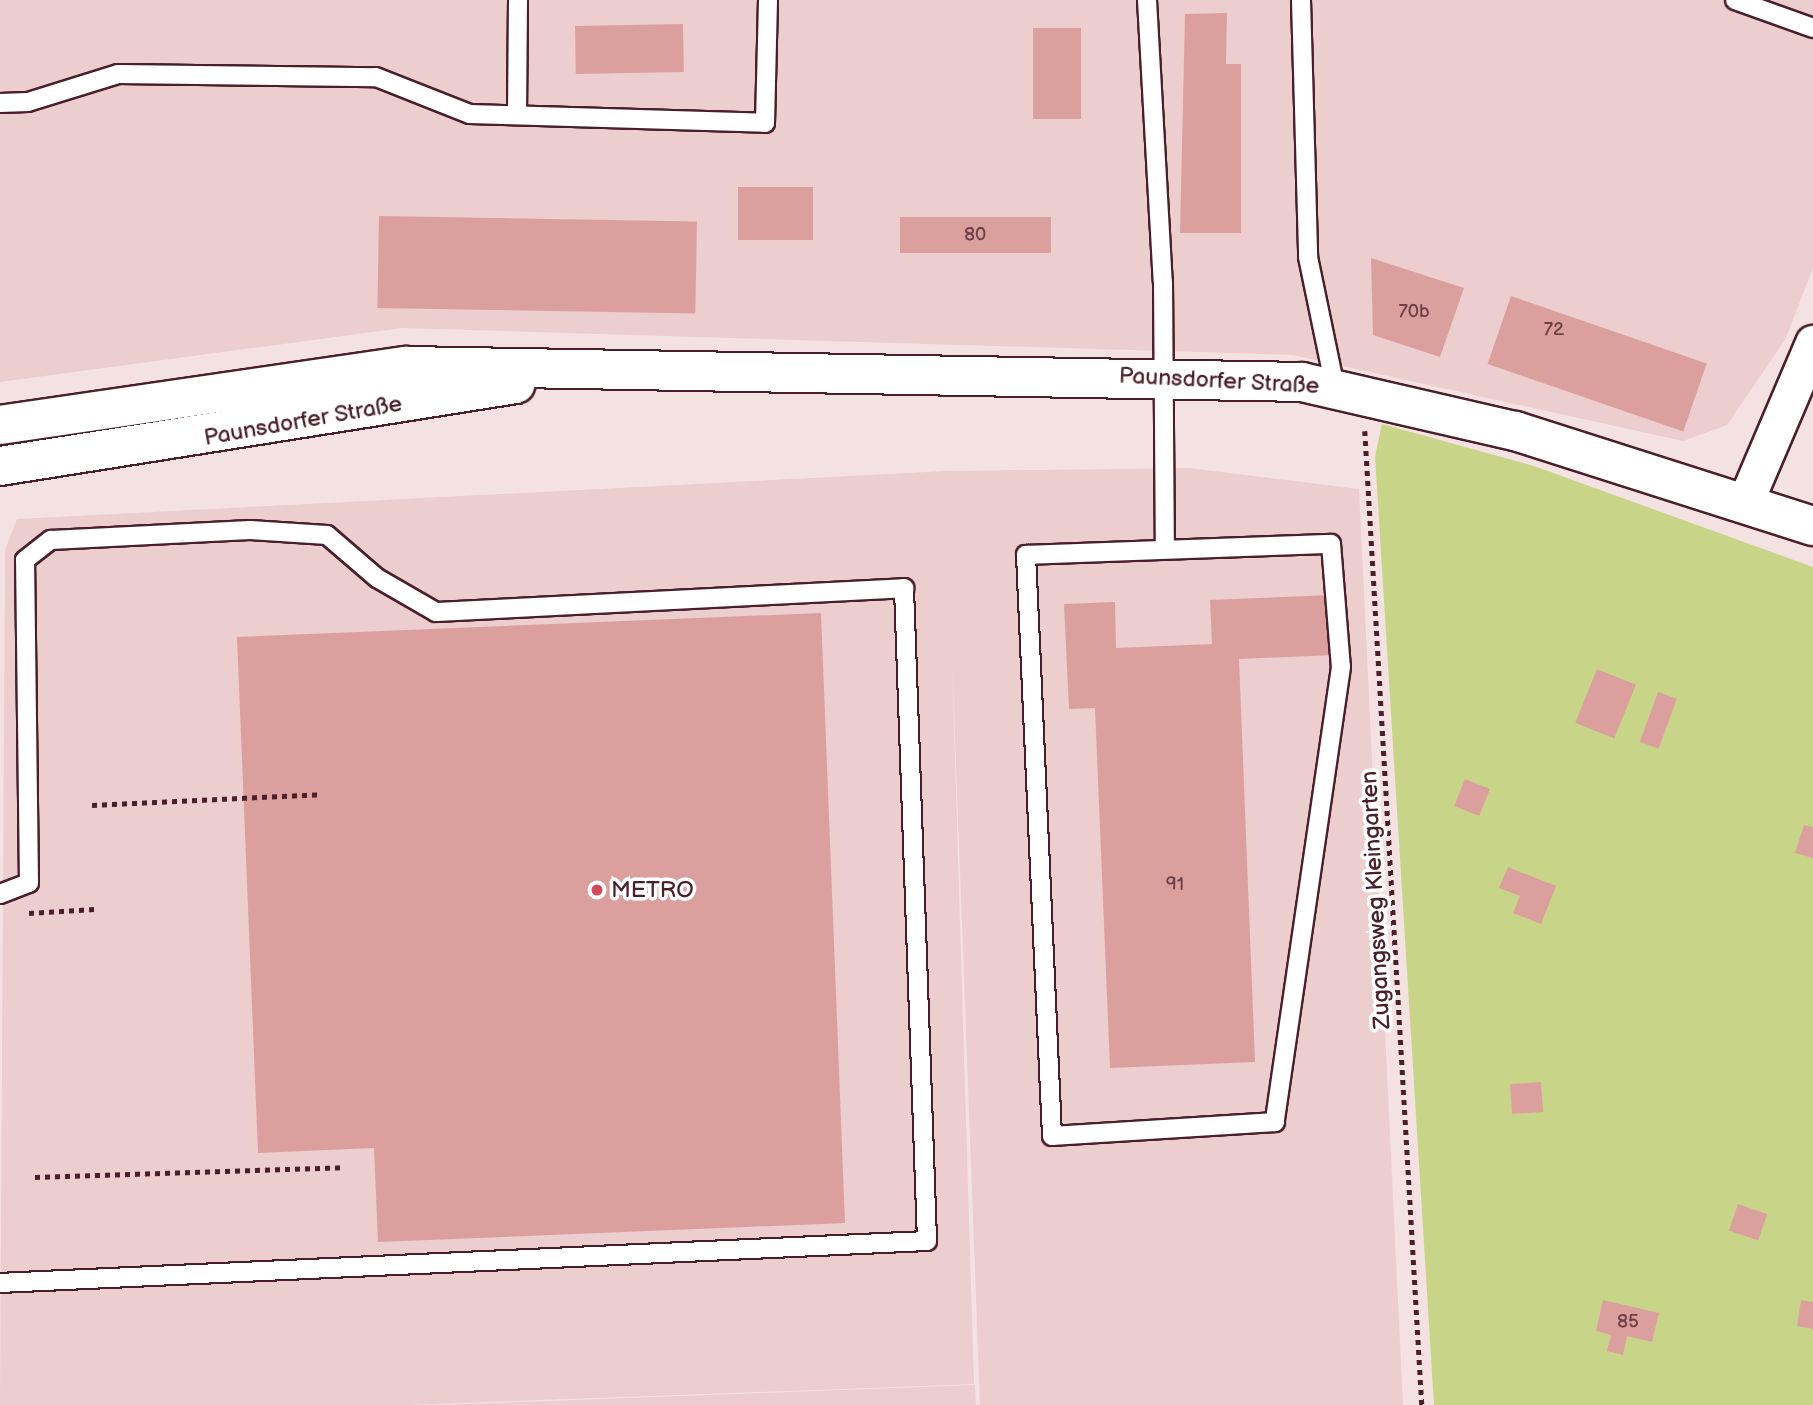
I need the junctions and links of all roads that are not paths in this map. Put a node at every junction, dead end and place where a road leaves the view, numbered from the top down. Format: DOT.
graph roads {
  1 [pos="518,0"];
  2 [pos="768,0"];
  3 [pos="1147,0"];
  4 [pos="1301,0"];
  5 [pos="1735,0"];
  6 [pos="1813,28"];
  7 [pos="0,103"];
  8 [pos="517,115"];
  9 [pos="1810,359"];
  10 [pos="604,368"];
  11 [pos="1163,377"];
  12 [pos="1349,390"];
  13 [pos="0,425"];
  14 [pos="0,466"];
  15 [pos="1746,500"];
  16 [pos="1813,526"];
  17 [pos="1164,549"];
  18 [pos="0,894"];
  19 [pos="0,1283"];
  1 -- 8 [label="lane"];
  2 -- 8 [label="lane"];
  3 -- 11 [label="lane"];
  4 -- 12 [label="lane"];
  5 -- 6 [label="lane"];
  7 -- 8 [label="lane"];
  9 -- 15 [label="street"];
  10 -- 11 [label="main road, Paunsdorfer Straße"];
  10 -- 13 [label="main road, Paunsdorfer Straße"];
  10 -- 14 [label="main road, Paunsdorfer Straße"];
  11 -- 12 [label="main road, Paunsdorfer Straße"];
  11 -- 17 [label="lane"];
  12 -- 15 [label="main road, Paunsdorfer Straße"];
  15 -- 16 [label="main road, Paunsdorfer Straße"];
  17 -- 17 [label="lane"];
  18 -- 19 [label="lane"];
}
